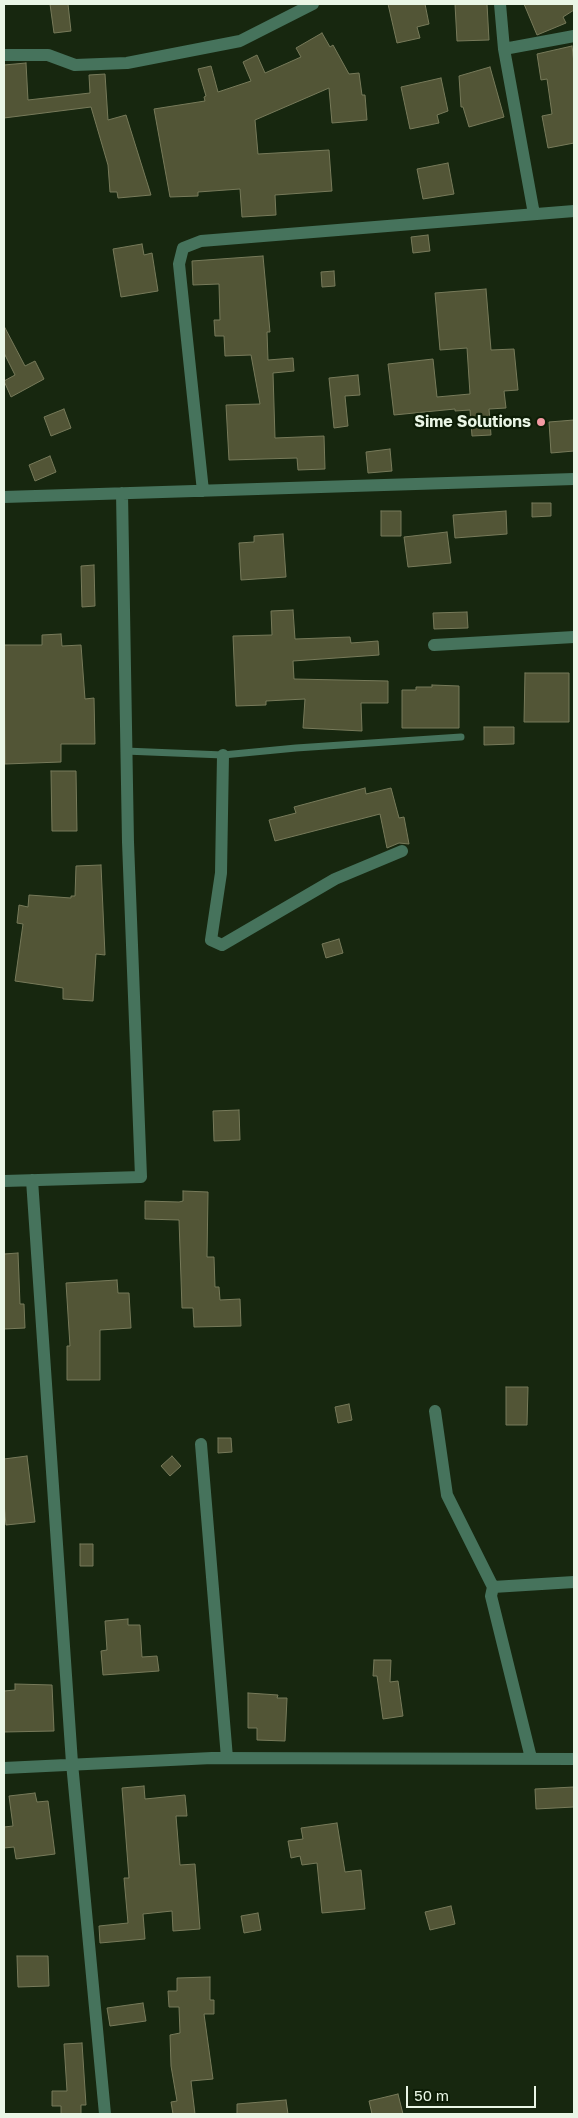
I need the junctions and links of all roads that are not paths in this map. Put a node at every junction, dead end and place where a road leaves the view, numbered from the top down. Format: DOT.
graph roads {
  1 [pos="313,4"];
  2 [pos="500,4"];
  3 [pos="574,36"];
  4 [pos="504,49"];
  5 [pos="4,55"];
  6 [pos="574,210"];
  7 [pos="534,214"];
  8 [pos="574,479"];
  9 [pos="203,491"];
  10 [pos="122,494"];
  11 [pos="4,498"];
  12 [pos="574,637"];
  13 [pos="434,645"];
  14 [pos="461,737"];
  15 [pos="125,751"];
  16 [pos="223,755"];
  17 [pos="402,851"];
  18 [pos="4,1180"];
  19 [pos="32,1180"];
  20 [pos="435,1411"];
  21 [pos="201,1444"];
  22 [pos="574,1582"];
  23 [pos="493,1587"];
  24 [pos="227,1758"];
  25 [pos="531,1758"];
  26 [pos="574,1758"];
  27 [pos="72,1763"];
  28 [pos="4,1768"];
  29 [pos="105,2114"];
  1 -- 5 [label="street"];
  2 -- 4 [label="street"];
  3 -- 4 [label="street"];
  4 -- 7 [label="street"];
  6 -- 7 [label="street"];
  7 -- 9 [label="street"];
  8 -- 9 [label="street"];
  9 -- 10 [label="street"];
  10 -- 11 [label="street"];
  10 -- 15 [label="street"];
  12 -- 13 [label="street"];
  14 -- 16 [label="lane"];
  15 -- 16 [label="lane"];
  15 -- 19 [label="street"];
  16 -- 17 [label="street"];
  18 -- 19 [label="street"];
  19 -- 27 [label="street"];
  20 -- 23 [label="street"];
  21 -- 24 [label="street"];
  22 -- 23 [label="street"];
  23 -- 25 [label="street"];
  24 -- 25 [label="street"];
  24 -- 27 [label="street"];
  25 -- 26 [label="street"];
  27 -- 28 [label="street"];
  27 -- 29 [label="street"];
}
